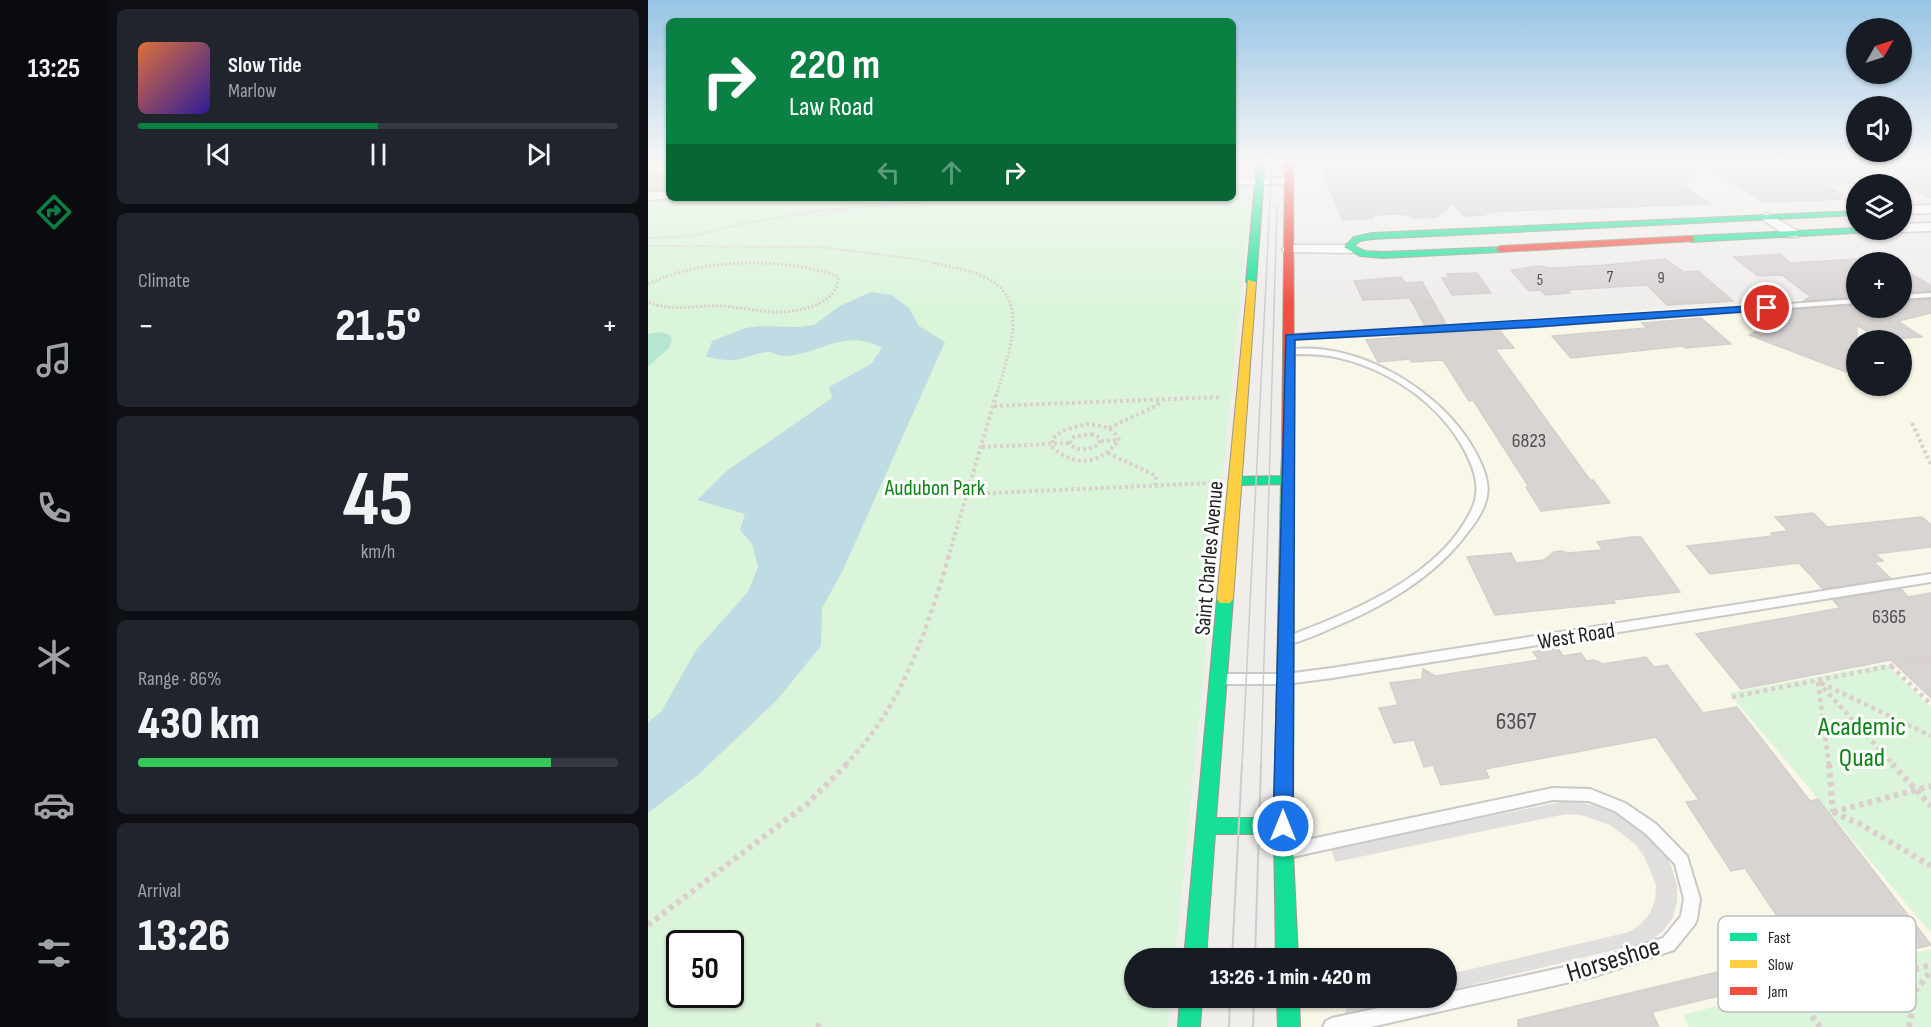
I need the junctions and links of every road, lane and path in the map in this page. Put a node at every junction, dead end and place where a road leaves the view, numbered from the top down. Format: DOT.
graph roads {
  1 [pos="839,209"];
  2 [pos="1256,209"];
  3 [pos="1289,209"];
  4 [pos="1931,209"];
  5 [pos="1912,210"];
  6 [pos="1846,213"];
  7 [pos="1767,217"];
  8 [pos="1931,227"];
  9 [pos="1912,228"];
  10 [pos="1846,231"];
  11 [pos="1793,234"];
  12 [pos="648,238"];
  13 [pos="648,246"];
  14 [pos="1350,247"];
  15 [pos="1289,249"];
  16 [pos="648,284"];
  17 [pos="1931,295"];
  18 [pos="1912,296"];
  19 [pos="648,302"];
  20 [pos="1846,302"];
  21 [pos="1289,337"];
  22 [pos="1247,351"];
  23 [pos="1288,352"];
  24 [pos="1272,395"];
  25 [pos="1288,395"];
  26 [pos="1248,396"];
  27 [pos="1159,399"];
  28 [pos="994,406"];
  29 [pos="1912,423"];
  30 [pos="1086,424"];
  31 [pos="1110,428"];
  32 [pos="1086,434"];
  33 [pos="1119,440"];
  34 [pos="1101,441"];
  35 [pos="1070,443"];
  36 [pos="1051,444"];
  37 [pos="982,447"];
  38 [pos="1084,450"];
  39 [pos="1108,453"];
  40 [pos="1083,460"];
  41 [pos="1931,465"];
  42 [pos="1287,480"];
  43 [pos="1236,482"];
  44 [pos="1155,485"];
  45 [pos="969,494"];
  46 [pos="1931,578"];
  47 [pos="1286,641"];
  48 [pos="1931,658"];
  49 [pos="1891,666"];
  50 [pos="1219,679"];
  51 [pos="1286,679"];
  52 [pos="1817,682"];
  53 [pos="1732,697"];
  54 [pos="1931,704"];
  55 [pos="1931,736"];
  56 [pos="1931,786"];
  57 [pos="1916,790"];
  58 [pos="1931,806"];
  59 [pos="1833,812"];
  60 [pos="1206,826"];
  61 [pos="1283,826"];
  62 [pos="1283,852"];
  63 [pos="1931,866"];
  64 [pos="648,925"];
  65 [pos="1196,948"];
  66 [pos="1287,948"];
  67 [pos="1931,965"];
  68 [pos="1916,969"];
  69 [pos="1931,971"];
  70 [pos="1916,990"];
  71 [pos="1190,1008"];
  72 [pos="1288,1008"];
  73 [pos="1809,1012"];
  74 [pos="1912,1012"];
  75 [pos="1188,1027"];
  76 [pos="1289,1027"];
  77 [pos="1332,1027"];
  78 [pos="1820,1027"];
  79 [pos="1909,1027"];
  1 -- 12 [label="path"];
  2 -- 22 [label="main road, Saint Charles Avenue"];
  3 -- 15 [label="main road"];
  4 -- 5 [label="street"];
  6 -- 7 [label="main road"];
  7 -- 11 [label="street"];
  7 -- 14 [label="main road"];
  8 -- 9 [label="street"];
  10 -- 11 [label="main road"];
  11 -- 14 [label="main road"];
  13 -- 28 [label="path"];
  14 -- 15 [label="street"];
  15 -- 21 [label="main road"];
  16 -- 19 [label="path"];
  17 -- 18 [label="lane"];
  20 -- 21 [label="lane"];
  21 -- 23 [label="main road"];
  22 -- 23 [label="main road"];
  22 -- 26 [label="main road, Saint Charles Avenue"];
  23 -- 25 [label="main road"];
  23 -- 47 [label="lane"];
  24 -- 25 [label="main road"];
  25 -- 42 [label="main road"];
  26 -- 27 [label="path"];
  26 -- 43 [label="main road, Saint Charles Avenue"];
  27 -- 28 [label="path"];
  27 -- 31 [label="path"];
  28 -- 37 [label="path"];
  29 -- 41 [label="path"];
  30 -- 31 [label="path"];
  30 -- 32 [label="path"];
  30 -- 36 [label="path"];
  31 -- 33 [label="path"];
  32 -- 34 [label="path"];
  32 -- 35 [label="path"];
  33 -- 34 [label="path"];
  33 -- 39 [label="path"];
  34 -- 38 [label="path"];
  35 -- 36 [label="path"];
  35 -- 38 [label="path"];
  36 -- 37 [label="path"];
  36 -- 40 [label="path"];
  37 -- 45 [label="path"];
  38 -- 40 [label="path"];
  39 -- 40 [label="path"];
  39 -- 44 [label="path"];
  42 -- 43 [label="main road"];
  42 -- 47 [label="main road"];
  43 -- 44 [label="path"];
  43 -- 50 [label="main road, Saint Charles Avenue"];
  44 -- 45 [label="path"];
  45 -- 64 [label="path"];
  46 -- 51 [label="lane, West Road"];
  47 -- 51 [label="main road"];
  48 -- 49 [label="path"];
  49 -- 52 [label="path"];
  49 -- 54 [label="path"];
  50 -- 51 [label="lane, West Road"];
  50 -- 60 [label="main road, Saint Charles Avenue"];
  51 -- 61 [label="main road"];
  52 -- 53 [label="path"];
  52 -- 55 [label="path"];
  52 -- 57 [label="path"];
  52 -- 59 [label="path"];
  56 -- 57 [label="path"];
  57 -- 58 [label="path"];
  57 -- 59 [label="path"];
  59 -- 63 [label="path"];
  60 -- 61 [label="main road"];
  60 -- 65 [label="main road, Saint Charles Avenue"];
  61 -- 62 [label="main road"];
  62 -- 66 [label="main road"];
  62 -- 77 [label="lane, Horseshoe"];
  67 -- 68 [label="path"];
  69 -- 70 [label="path"];
  71 -- 75 [label="main road"];
  72 -- 76 [label="main road"];
  73 -- 78 [label="path"];
  74 -- 79 [label="path"];
}
